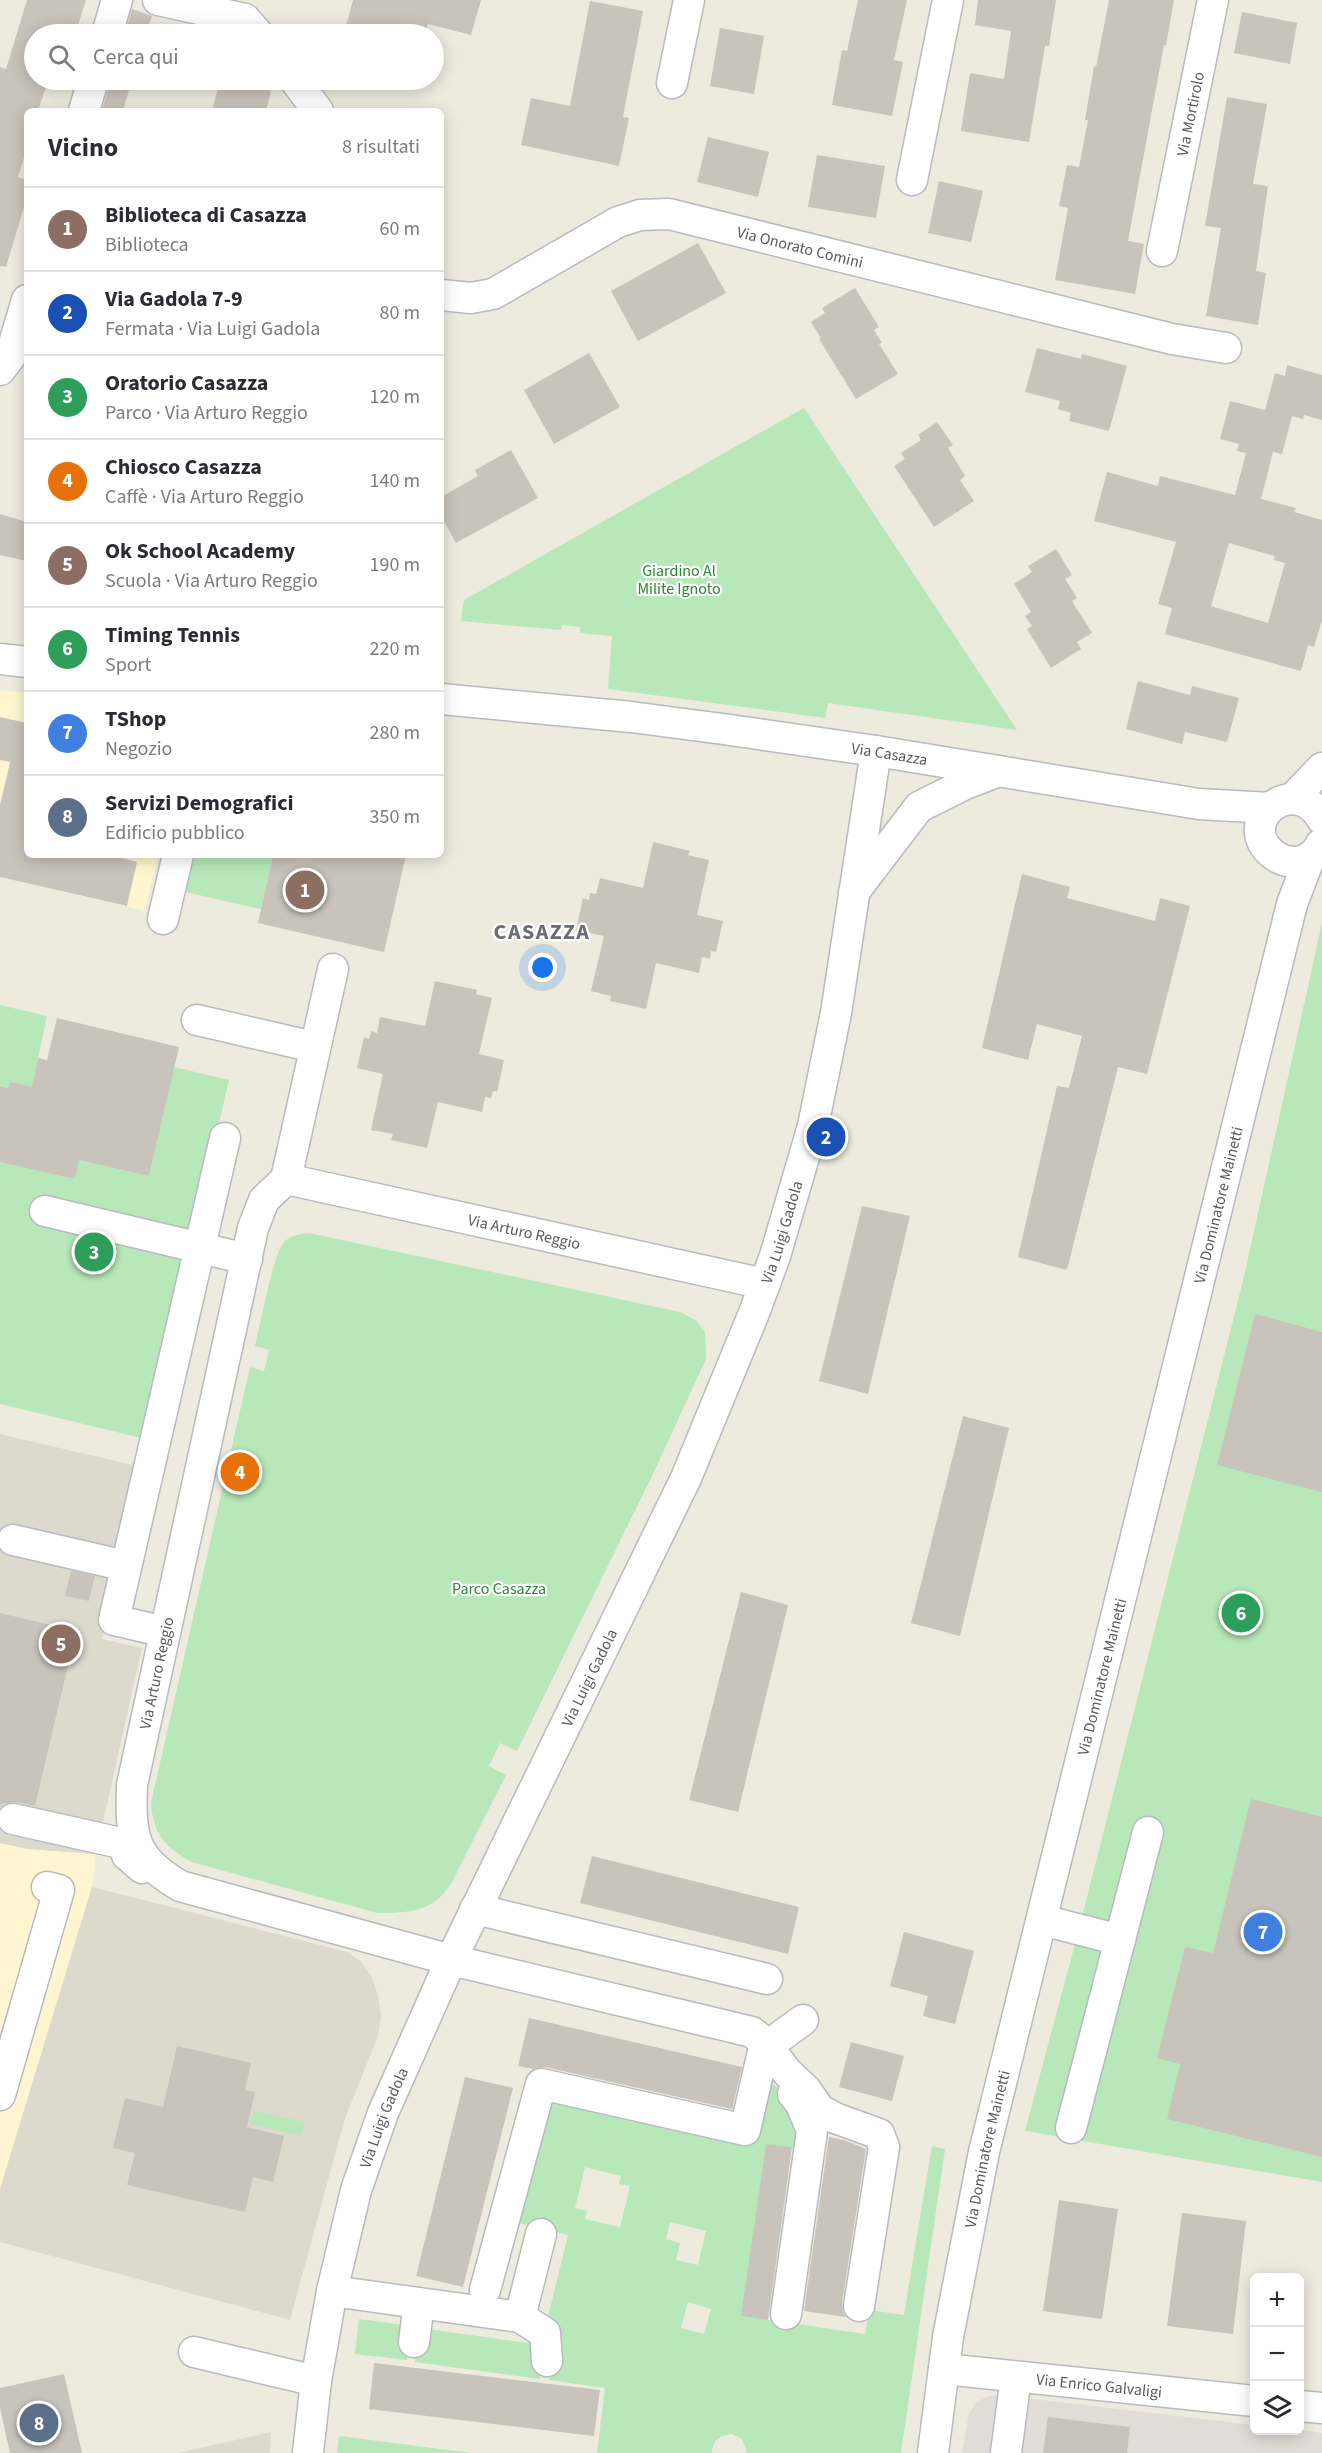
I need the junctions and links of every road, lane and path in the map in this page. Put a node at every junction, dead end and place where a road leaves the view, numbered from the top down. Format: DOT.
graph roads {
  1 [pos="117,0"];
  2 [pos="158,0"];
  3 [pos="689,0"];
  4 [pos="948,0"];
  5 [pos="1214,0"];
  6 [pos="251,18"];
  7 [pos="109,24"];
  8 [pos="672,83"];
  9 [pos="90,90"];
  10 [pos="302,90"];
  11 [pos="85,108"];
  12 [pos="316,108"];
  13 [pos="912,180"];
  14 [pos="1164,239"];
  15 [pos="444,294"];
  16 [pos="24,310"];
  17 [pos="1226,348"];
  18 [pos="0,370"];
  19 [pos="0,659"];
  20 [pos="24,662"];
  21 [pos="444,699"];
  22 [pos="876,751"];
  23 [pos="1322,768"];
  24 [pos="999,771"];
  25 [pos="1199,804"];
  26 [pos="1281,804"];
  27 [pos="1322,810"];
  28 [pos="1322,818"];
  29 [pos="1267,847"];
  30 [pos="1316,849"];
  31 [pos="177,858"];
  32 [pos="853,894"];
  33 [pos="1292,904"];
  34 [pos="163,919"];
  35 [pos="333,969"];
  36 [pos="197,1020"];
  37 [pos="314,1047"];
  38 [pos="225,1138"];
  39 [pos="286,1179"];
  40 [pos="45,1211"];
  41 [pos="199,1248"];
  42 [pos="247,1259"];
  43 [pos="765,1284"];
  44 [pos="13,1540"];
  45 [pos="126,1566"];
  46 [pos="157,1630"];
  47 [pos="13,1819"];
  48 [pos="1148,1832"];
  49 [pos="156,1871"];
  50 [pos="47,1887"];
  51 [pos="475,1909"];
  52 [pos="38,1915"];
  53 [pos="1042,1920"];
  54 [pos="1120,1940"];
  55 [pos="451,1960"];
  56 [pos="767,1978"];
  57 [pos="783,2033"];
  58 [pos="11,2034"];
  59 [pos="787,2072"];
  60 [pos="2,2084"];
  61 [pos="1071,2128"];
  62 [pos="541,2234"];
  63 [pos="485,2290"];
  64 [pos="332,2291"];
  65 [pos="419,2303"];
  66 [pos="859,2306"];
  67 [pos="786,2314"];
  68 [pos="520,2317"];
  69 [pos="414,2342"];
  70 [pos="194,2352"];
  71 [pos="547,2361"];
  72 [pos="944,2369"];
  73 [pos="1016,2377"];
  74 [pos="316,2381"];
  75 [pos="1250,2401"];
  76 [pos="1304,2406"];
  77 [pos="1322,2408"];
  78 [pos="308,2453"];
  79 [pos="933,2453"];
  80 [pos="1006,2453"];
  1 -- 7 [label="street"];
  2 -- 6 [label="street"];
  3 -- 8 [label="street"];
  4 -- 13 [label="street"];
  5 -- 14 [label="street, Via Mortirolo"];
  9 -- 11 [label="street"];
  10 -- 12 [label="street"];
  15 -- 17 [label="street, Via Onorato Comini"];
  16 -- 18 [label="street"];
  19 -- 20 [label="street"];
  21 -- 22 [label="street, Via Casazza"];
  22 -- 24 [label="street, Via Casazza"];
  22 -- 32 [label="street, Via Luigi Gadola"];
  23 -- 26 [label="street"];
  24 -- 25 [label="street, Via Casazza"];
  24 -- 32 [label="street, Via Luigi Gadola"];
  25 -- 26 [label="street, Via Casazza"];
  25 -- 29 [label="street, Via Casazza"];
  26 -- 28 [label="street"];
  26 -- 29 [label="street"];
  27 -- 28 [label="street"];
  29 -- 30 [label="street, Via Casazza"];
  29 -- 33 [label="street"];
  30 -- 33 [label="street, Via Dominatore Mainetti"];
  31 -- 34 [label="street"];
  32 -- 43 [label="street, Via Luigi Gadola"];
  33 -- 53 [label="street, Via Dominatore Mainetti"];
  35 -- 37 [label="street"];
  36 -- 37 [label="street"];
  37 -- 39 [label="street"];
  38 -- 41 [label="street"];
  39 -- 42 [label="street, Via Arturo Reggio"];
  39 -- 43 [label="street, Via Arturo Reggio"];
  40 -- 41 [label="street"];
  41 -- 42 [label="street"];
  41 -- 45 [label="street"];
  42 -- 49 [label="street, Via Arturo Reggio"];
  43 -- 51 [label="street, Via Luigi Gadola"];
  44 -- 45 [label="street"];
  45 -- 46 [label="street"];
  47 -- 49 [label="street"];
  48 -- 54 [label="street"];
  49 -- 55 [label="street, Via Arturo Reggio"];
  50 -- 58 [label="street"];
  51 -- 55 [label="street, Via Luigi Gadola"];
  51 -- 56 [label="street"];
  52 -- 58 [label="street"];
  53 -- 54 [label="street"];
  53 -- 72 [label="street, Via Dominatore Mainetti"];
  54 -- 61 [label="street"];
  55 -- 57 [label="street, Via Arturo Reggio"];
  55 -- 64 [label="street, Via Luigi Gadola"];
  57 -- 59 [label="street"];
  57 -- 63 [label="street"];
  58 -- 60 [label="street"];
  59 -- 66 [label="street"];
  59 -- 67 [label="street"];
  62 -- 68 [label="street"];
  64 -- 65 [label="street"];
  64 -- 74 [label="street, Via Luigi Gadola"];
  65 -- 68 [label="street"];
  65 -- 69 [label="street"];
  68 -- 71 [label="street"];
  70 -- 74 [label="street"];
  72 -- 73 [label="street, Via Enrico Galvaligi"];
  72 -- 79 [label="street, Via Dominatore Mainetti"];
  73 -- 75 [label="street, Via Enrico Galvaligi"];
  73 -- 80 [label="street"];
  74 -- 78 [label="street, Via Luigi Gadola"];
  76 -- 77 [label="street"];
}
